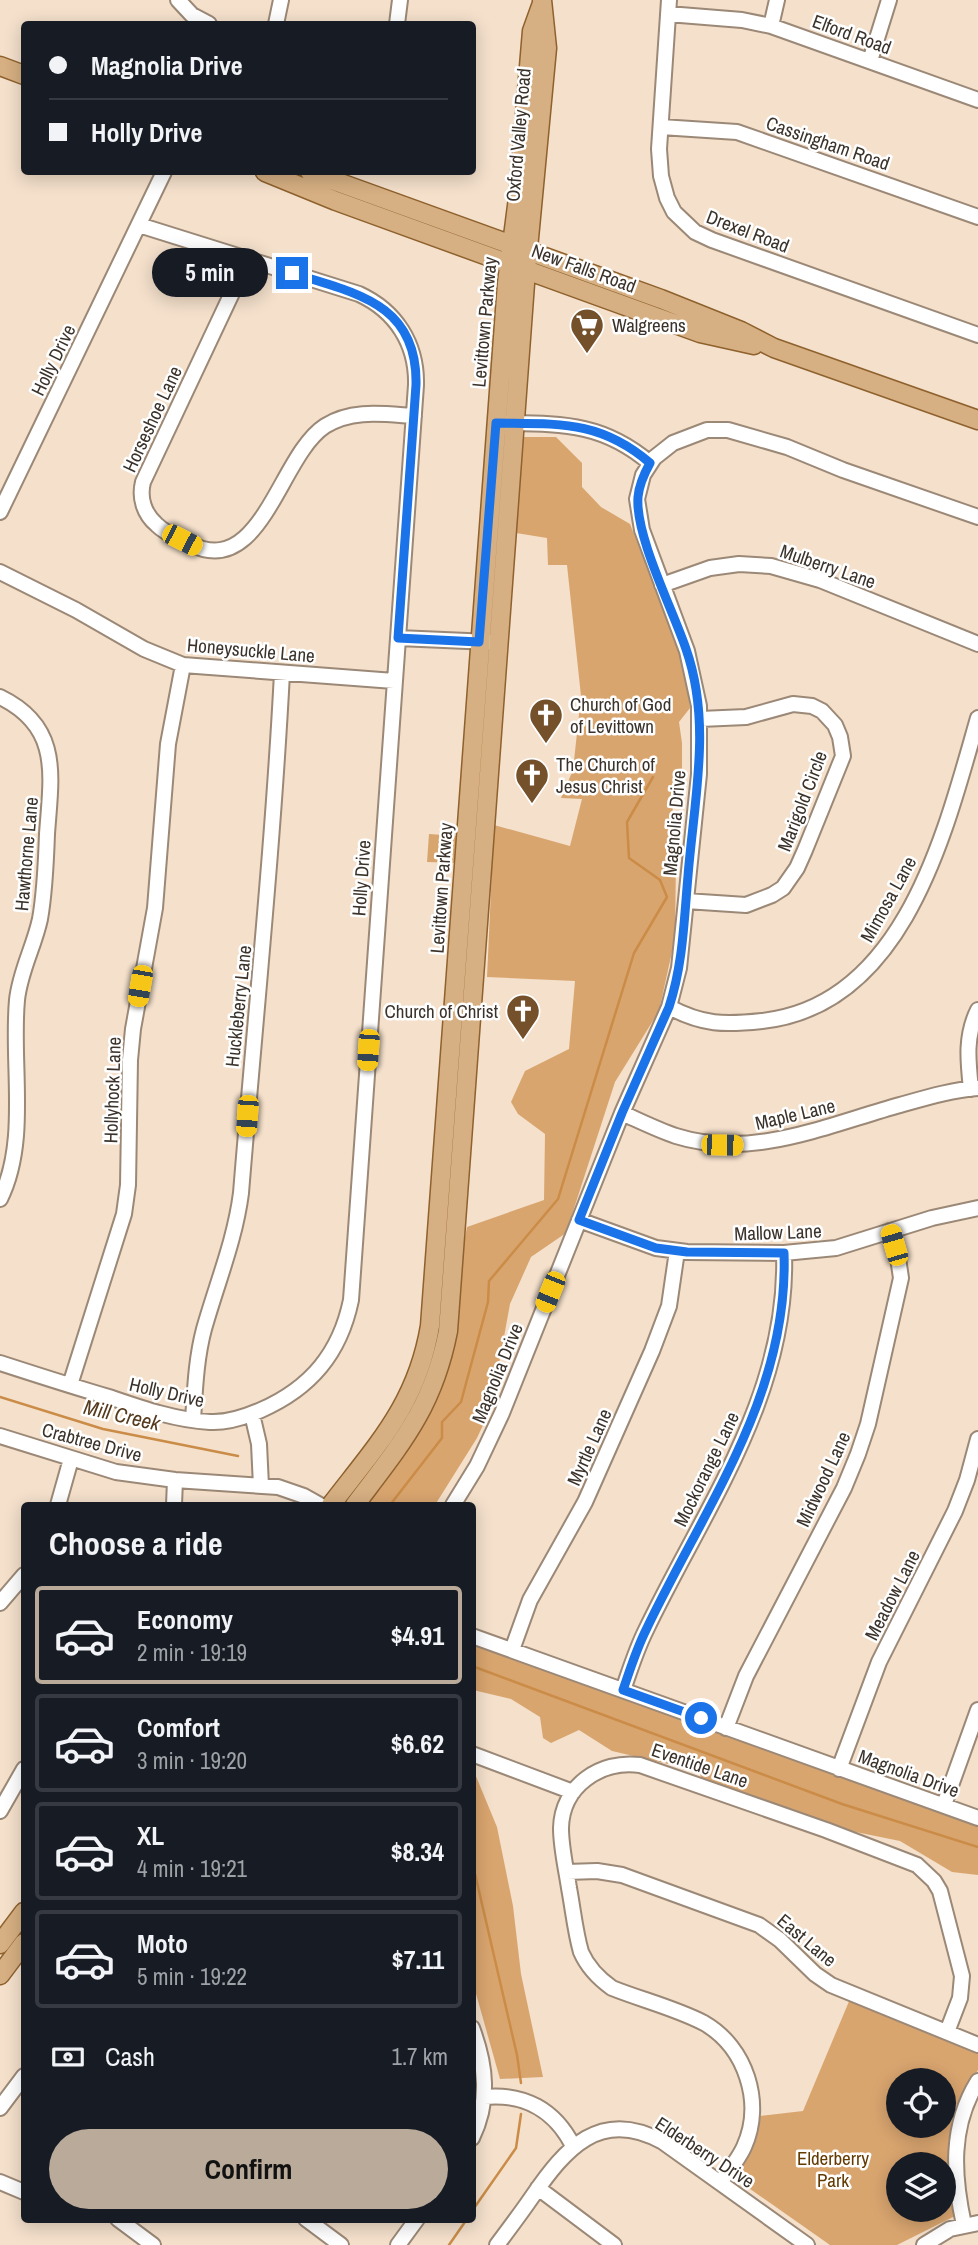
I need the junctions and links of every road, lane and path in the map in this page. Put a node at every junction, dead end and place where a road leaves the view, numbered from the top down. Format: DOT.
graph roads {
  1 [pos="178,0"];
  2 [pos="281,0"];
  3 [pos="400,0"];
  4 [pos="777,0"];
  5 [pos="889,0"];
  6 [pos="542,2"];
  7 [pos="669,7"];
  8 [pos="203,21"];
  9 [pos="277,21"];
  10 [pos="397,21"];
  11 [pos="771,26"];
  12 [pos="870,61"];
  13 [pos="0,66"];
  14 [pos="21,74"];
  15 [pos="978,100"];
  16 [pos="661,127"];
  17 [pos="163,175"];
  18 [pos="272,175"];
  19 [pos="317,175"];
  20 [pos="978,217"];
  21 [pos="139,225"];
  22 [pos="519,257"];
  23 [pos="248,259"];
  24 [pos="978,335"];
  25 [pos="414,416"];
  26 [pos="978,420"];
  27 [pos="496,423"];
  28 [pos="515,423"];
  29 [pos="650,463"];
  30 [pos="0,512"];
  31 [pos="978,517"];
  32 [pos="0,572"];
  33 [pos="662,585"];
  34 [pos="398,638"];
  35 [pos="479,642"];
  36 [pos="498,643"];
  37 [pos="978,644"];
  38 [pos="183,665"];
  39 [pos="282,673"];
  40 [pos="394,681"];
  41 [pos="0,697"];
  42 [pos="978,718"];
  43 [pos="700,719"];
  44 [pos="686,901"];
  45 [pos="669,1007"];
  46 [pos="978,1010"];
  47 [pos="16,1055"];
  48 [pos="0,1056"];
  49 [pos="975,1088"];
  50 [pos="622,1113"];
  51 [pos="0,1199"];
  52 [pos="978,1208"];
  53 [pos="579,1220"];
  54 [pos="890,1231"];
  55 [pos="677,1251"];
  56 [pos="784,1253"];
  57 [pos="0,1363"];
  58 [pos="70,1385"];
  59 [pos="252,1414"];
  60 [pos="192,1420"];
  61 [pos="0,1436"];
  62 [pos="978,1439"];
  63 [pos="71,1459"];
  64 [pos="175,1480"];
  65 [pos="261,1486"];
  66 [pos="59,1502"];
  67 [pos="174,1502"];
  68 [pos="314,1502"];
  69 [pos="333,1502"];
  70 [pos="357,1502"];
  71 [pos="455,1502"];
  72 [pos="21,1578"];
  73 [pos="0,1603"];
  74 [pos="476,1637"];
  75 [pos="512,1650"];
  76 [pos="623,1690"];
  77 [pos="978,1710"];
  78 [pos="726,1728"];
  79 [pos="476,1756"];
  80 [pos="839,1769"];
  81 [pos="21,1774"];
  82 [pos="572,1792"];
  83 [pos="2,1804"];
  84 [pos="944,1805"];
  85 [pos="978,1818"];
  86 [pos="566,1872"];
  87 [pos="21,1916"];
  88 [pos="0,1944"];
  89 [pos="21,1947"];
  90 [pos="0,1975"];
  91 [pos="947,2032"];
  92 [pos="476,2044"];
  93 [pos="978,2045"];
  94 [pos="21,2080"];
  95 [pos="978,2081"];
  96 [pos="484,2096"];
  97 [pos="0,2108"];
  98 [pos="476,2129"];
  99 [pos="573,2146"];
  100 [pos="0,2182"];
  101 [pos="720,2182"];
  102 [pos="538,2188"];
  103 [pos="21,2191"];
  104 [pos="123,2223"];
  105 [pos="311,2223"];
  106 [pos="414,2223"];
  107 [pos="971,2224"];
  108 [pos="153,2245"];
  109 [pos="341,2245"];
  110 [pos="398,2245"];
  111 [pos="497,2245"];
  112 [pos="614,2245"];
  113 [pos="807,2245"];
  114 [pos="924,2245"];
  1 -- 8 [label="street"];
  2 -- 9 [label="street"];
  3 -- 10 [label="street"];
  4 -- 11 [label="street"];
  5 -- 12 [label="street"];
  6 -- 22 [label="main road, Oxford Valley Road"];
  7 -- 11 [label="street, Elford Road"];
  7 -- 16 [label="street, Drexel Road"];
  11 -- 12 [label="street, Elford Road"];
  12 -- 15 [label="street, Elford Road"];
  13 -- 14 [label="main road"];
  16 -- 20 [label="street, Cassingham Road"];
  16 -- 24 [label="street, Drexel Road"];
  17 -- 21 [label="street, Holly Drive"];
  18 -- 22 [label="main road, New Falls Road"];
  19 -- 22 [label="main road, New Falls Road"];
  21 -- 23 [label="street, Holly Drive"];
  21 -- 30 [label="street, Holly Drive"];
  22 -- 26 [label="main road, New Falls Road"];
  22 -- 27 [label="main road, Levittown Parkway"];
  22 -- 28 [label="main road, Levittown Parkway"];
  23 -- 25 [label="street, Holly Drive"];
  23 -- 25 [label="street, Horseshoe Lane"];
  25 -- 34 [label="street, Holly Drive"];
  27 -- 28 [label="street"];
  27 -- 35 [label="main road, Levittown Parkway"];
  28 -- 29 [label="street"];
  28 -- 36 [label="main road, Levittown Parkway"];
  29 -- 31 [label="street"];
  29 -- 33 [label="street, Magnolia Drive"];
  32 -- 38 [label="street, Honeysuckle Lane"];
  33 -- 37 [label="street, Mulberry Lane"];
  33 -- 43 [label="street, Magnolia Drive"];
  34 -- 35 [label="street"];
  34 -- 40 [label="street, Holly Drive"];
  35 -- 36 [label="street"];
  35 -- 69 [label="main road, Levittown Parkway"];
  36 -- 70 [label="main road, Levittown Parkway"];
  38 -- 39 [label="street, Honeysuckle Lane"];
  38 -- 58 [label="street, Hollyhock Lane"];
  39 -- 40 [label="street, Honeysuckle Lane"];
  39 -- 60 [label="street, Huckleberry Lane"];
  40 -- 59 [label="street, Holly Drive"];
  41 -- 47 [label="street, Hawthorne Lane"];
  42 -- 45 [label="street, Mimosa Lane"];
  43 -- 44 [label="street, Magnolia Drive"];
  43 -- 44 [label="street, Marigold Circle"];
  44 -- 45 [label="street, Magnolia Drive"];
  45 -- 50 [label="street, Magnolia Drive"];
  46 -- 49 [label="street"];
  47 -- 48 [label="street"];
  47 -- 51 [label="street, Hawthorne Lane"];
  49 -- 50 [label="street, Maple Lane"];
  50 -- 53 [label="street, Magnolia Drive"];
  52 -- 54 [label="street, Mallow Lane"];
  53 -- 55 [label="street, Mallow Lane"];
  53 -- 71 [label="street, Magnolia Drive"];
  54 -- 56 [label="street, Mallow Lane"];
  54 -- 78 [label="street, Midwood Lane"];
  55 -- 56 [label="street, Mallow Lane"];
  55 -- 75 [label="street, Myrtle Lane"];
  56 -- 76 [label="street, Mockorange Lane"];
  57 -- 58 [label="street, Holly Drive"];
  58 -- 60 [label="street, Holly Drive"];
  59 -- 60 [label="street, Holly Drive"];
  59 -- 65 [label="street"];
  61 -- 63 [label="street, Crabtree Drive"];
  62 -- 80 [label="street, Meadow Lane"];
  63 -- 64 [label="street, Crabtree Drive"];
  63 -- 66 [label="street"];
  64 -- 65 [label="street, Crabtree Drive"];
  64 -- 67 [label="street"];
  65 -- 68 [label="street, Crabtree Drive"];
  72 -- 73 [label="street"];
  74 -- 75 [label="street, Magnolia Drive"];
  75 -- 76 [label="street, Magnolia Drive"];
  76 -- 78 [label="street, Magnolia Drive"];
  77 -- 84 [label="street"];
  78 -- 80 [label="street, Magnolia Drive"];
  79 -- 82 [label="street"];
  80 -- 84 [label="street, Magnolia Drive"];
  81 -- 83 [label="street"];
  82 -- 86 [label="street"];
  82 -- 91 [label="street, Eventide Lane"];
  84 -- 85 [label="street, Magnolia Drive"];
  86 -- 91 [label="street, East Lane"];
  86 -- 101 [label="street"];
  87 -- 88 [label="main road"];
  89 -- 90 [label="main road"];
  91 -- 93 [label="street, East Lane"];
  92 -- 96 [label="street"];
  94 -- 97 [label="street"];
  95 -- 107 [label="street"];
  96 -- 98 [label="street"];
  96 -- 99 [label="street"];
  99 -- 101 [label="street, Elderberry Drive"];
  99 -- 102 [label="street, Elderberry Drive"];
  100 -- 103 [label="street"];
  101 -- 113 [label="street, Elderberry Drive"];
  102 -- 111 [label="street, Elderberry Drive"];
  102 -- 112 [label="street"];
  104 -- 108 [label="street"];
  105 -- 109 [label="street"];
  106 -- 110 [label="street"];
  107 -- 114 [label="street"];
}
